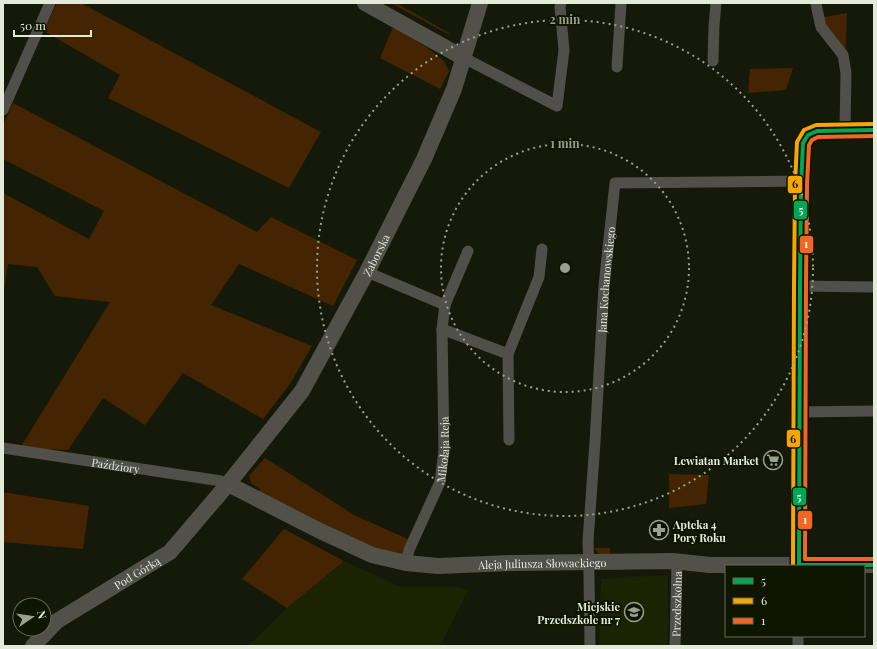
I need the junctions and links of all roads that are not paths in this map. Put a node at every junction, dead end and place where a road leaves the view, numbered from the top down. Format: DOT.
graph roads {
  1 [pos="50,3"];
  2 [pos="366,3"];
  3 [pos="480,3"];
  4 [pos="561,3"];
  5 [pos="621,3"];
  6 [pos="716,3"];
  7 [pos="816,3"];
  8 [pos="464,58"];
  9 [pos="713,61"];
  10 [pos="617,67"];
  11 [pos="3,110"];
  12 [pos="845,130"];
  13 [pos="874,130"];
  14 [pos="801,181"];
  15 [pos="542,249"];
  16 [pos="468,251"];
  17 [pos="367,272"];
  18 [pos="800,286"];
  19 [pos="874,287"];
  20 [pos="445,305"];
  21 [pos="442,329"];
  22 [pos="508,354"];
  23 [pos="874,411"];
  24 [pos="800,412"];
  25 [pos="509,440"];
  26 [pos="3,448"];
  27 [pos="228,484"];
  28 [pos="677,562"];
  29 [pos="406,563"];
  30 [pos="588,563"];
  31 [pos="799,565"];
  32 [pos="874,565"];
  33 [pos="33,646"];
  34 [pos="590,646"];
  35 [pos="675,646"];
  1 -- 11 [label="street"];
  2 -- 8 [label="street"];
  3 -- 8 [label="street, Zaborska"];
  4 -- 8 [label="street"];
  5 -- 10 [label="street"];
  6 -- 9 [label="street"];
  7 -- 12 [label="street"];
  8 -- 17 [label="street, Zaborska"];
  12 -- 13 [label="street"];
  12 -- 14 [label="street"];
  14 -- 18 [label="street"];
  14 -- 30 [label="street, Jana Kochanowskiego"];
  15 -- 22 [label="street"];
  16 -- 20 [label="street, Mikołaja Reja"];
  17 -- 20 [label="street"];
  17 -- 27 [label="street, Zaborska"];
  18 -- 19 [label="street"];
  18 -- 24 [label="street"];
  20 -- 21 [label="street, Mikołaja Reja"];
  21 -- 22 [label="street"];
  21 -- 29 [label="street, Mikołaja Reja"];
  22 -- 25 [label="street"];
  23 -- 24 [label="street"];
  24 -- 31 [label="street"];
  26 -- 27 [label="street, Paździory"];
  27 -- 29 [label="street, Aleja Juliusza Słowackiego"];
  27 -- 33 [label="street, Pod Górką"];
  28 -- 30 [label="street, Aleja Juliusza Słowackiego"];
  28 -- 31 [label="street, Aleja Juliusza Słowackiego"];
  28 -- 35 [label="street, Przedszkolna"];
  29 -- 30 [label="street, Aleja Juliusza Słowackiego"];
  30 -- 34 [label="street"];
  31 -- 32 [label="street, Aleja Juliusza Słowackiego"];
}
